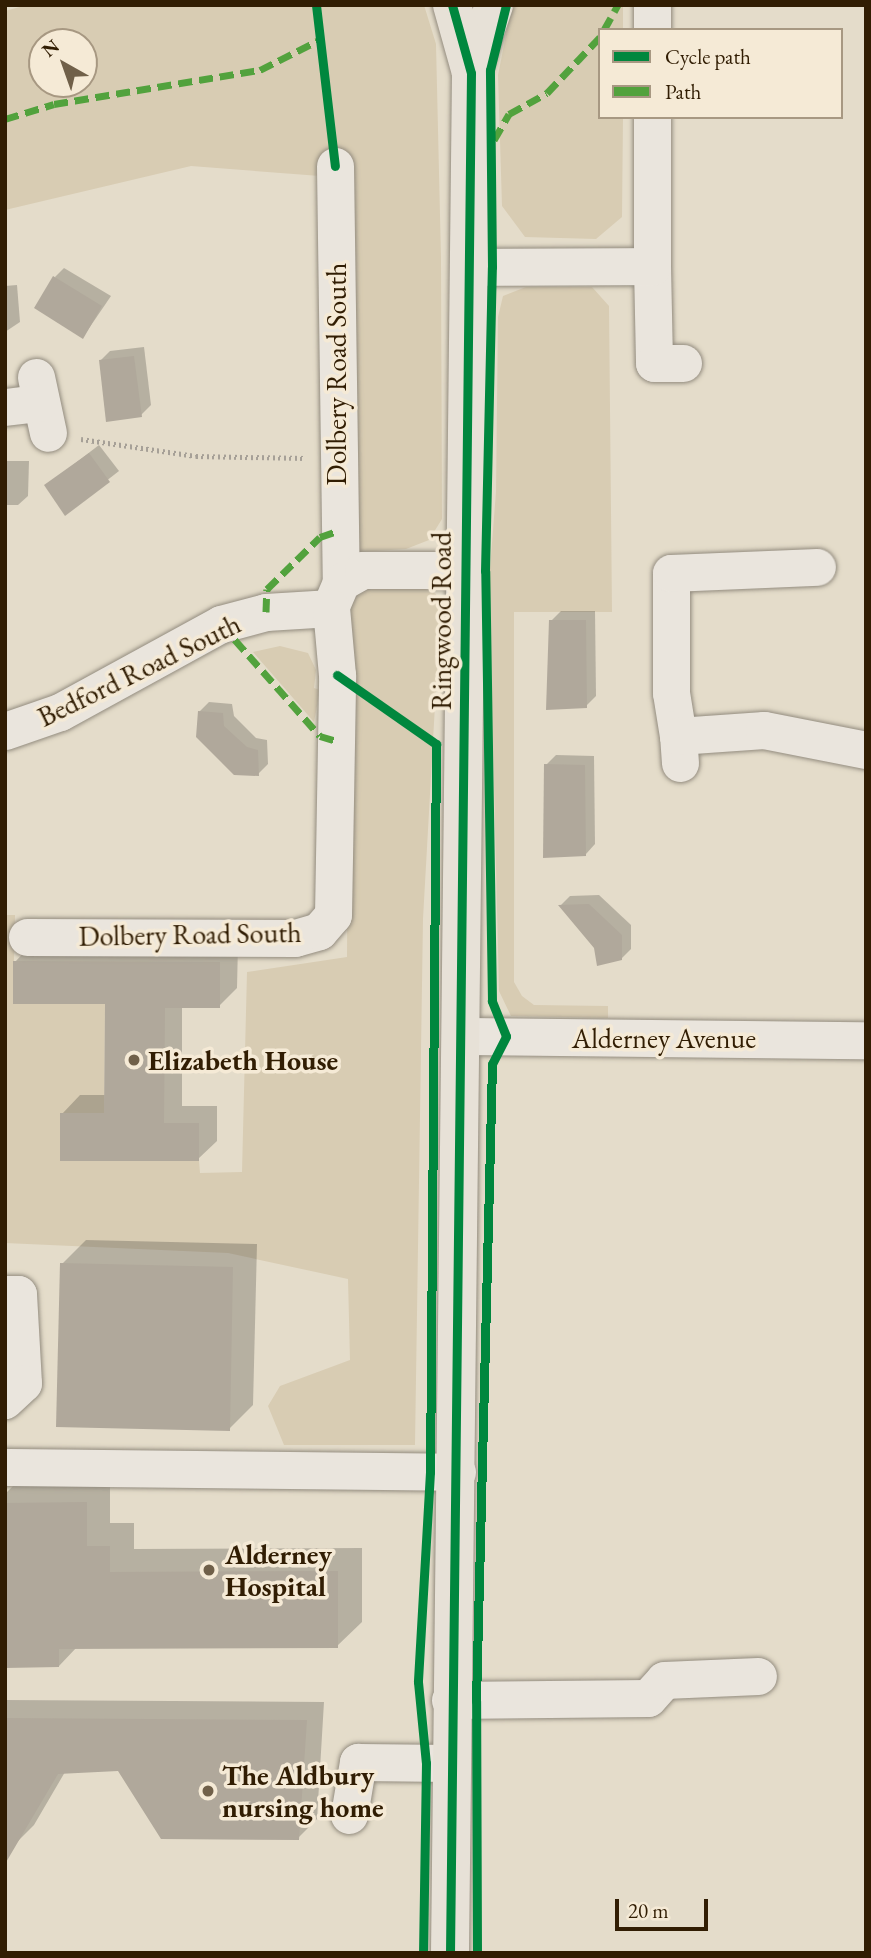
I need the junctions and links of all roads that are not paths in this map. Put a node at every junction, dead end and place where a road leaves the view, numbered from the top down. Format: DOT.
graph roads {
  1 [pos="452,5"];
  2 [pos="494,5"];
  3 [pos="652,5"];
  4 [pos="652,28"];
  5 [pos="471,73"];
  6 [pos="652,119"];
  7 [pos="335,166"];
  8 [pos="652,266"];
  9 [pos="470,267"];
  10 [pos="668,363"];
  11 [pos="817,567"];
  12 [pos="463,570"];
  13 [pos="336,595"];
  14 [pos="5,731"];
  15 [pos="866,750"];
  16 [pos="27,937"];
  17 [pos="462,1036"];
  18 [pos="866,1040"];
  19 [pos="5,1294"];
  20 [pos="5,1400"];
  21 [pos="5,1466"];
  22 [pos="457,1472"];
  23 [pos="758,1676"];
  24 [pos="450,1700"];
  25 [pos="450,1763"];
  26 [pos="349,1815"];
  27 [pos="450,1953"];
  1 -- 5 [label="main road, Ringwood Road"];
  2 -- 5 [label="main road, Ringwood Road"];
  3 -- 4 [label="street"];
  5 -- 9 [label="main road, Ringwood Road"];
  6 -- 8 [label="street"];
  7 -- 13 [label="street, Dolbery Road South"];
  8 -- 9 [label="street"];
  8 -- 10 [label="street"];
  9 -- 12 [label="main road, Ringwood Road"];
  11 -- 15 [label="street"];
  12 -- 13 [label="street, Bedford Road South"];
  12 -- 17 [label="main road, Ringwood Road"];
  13 -- 14 [label="street, Bedford Road South"];
  13 -- 16 [label="street, Dolbery Road South"];
  17 -- 18 [label="street, Alderney Avenue"];
  17 -- 22 [label="main road, Ringwood Road"];
  19 -- 20 [label="street"];
  21 -- 22 [label="street"];
  22 -- 24 [label="main road, Ringwood Road"];
  23 -- 24 [label="street"];
  24 -- 25 [label="main road, Ringwood Road"];
  25 -- 26 [label="street"];
  25 -- 27 [label="main road, Ringwood Road"];
}
